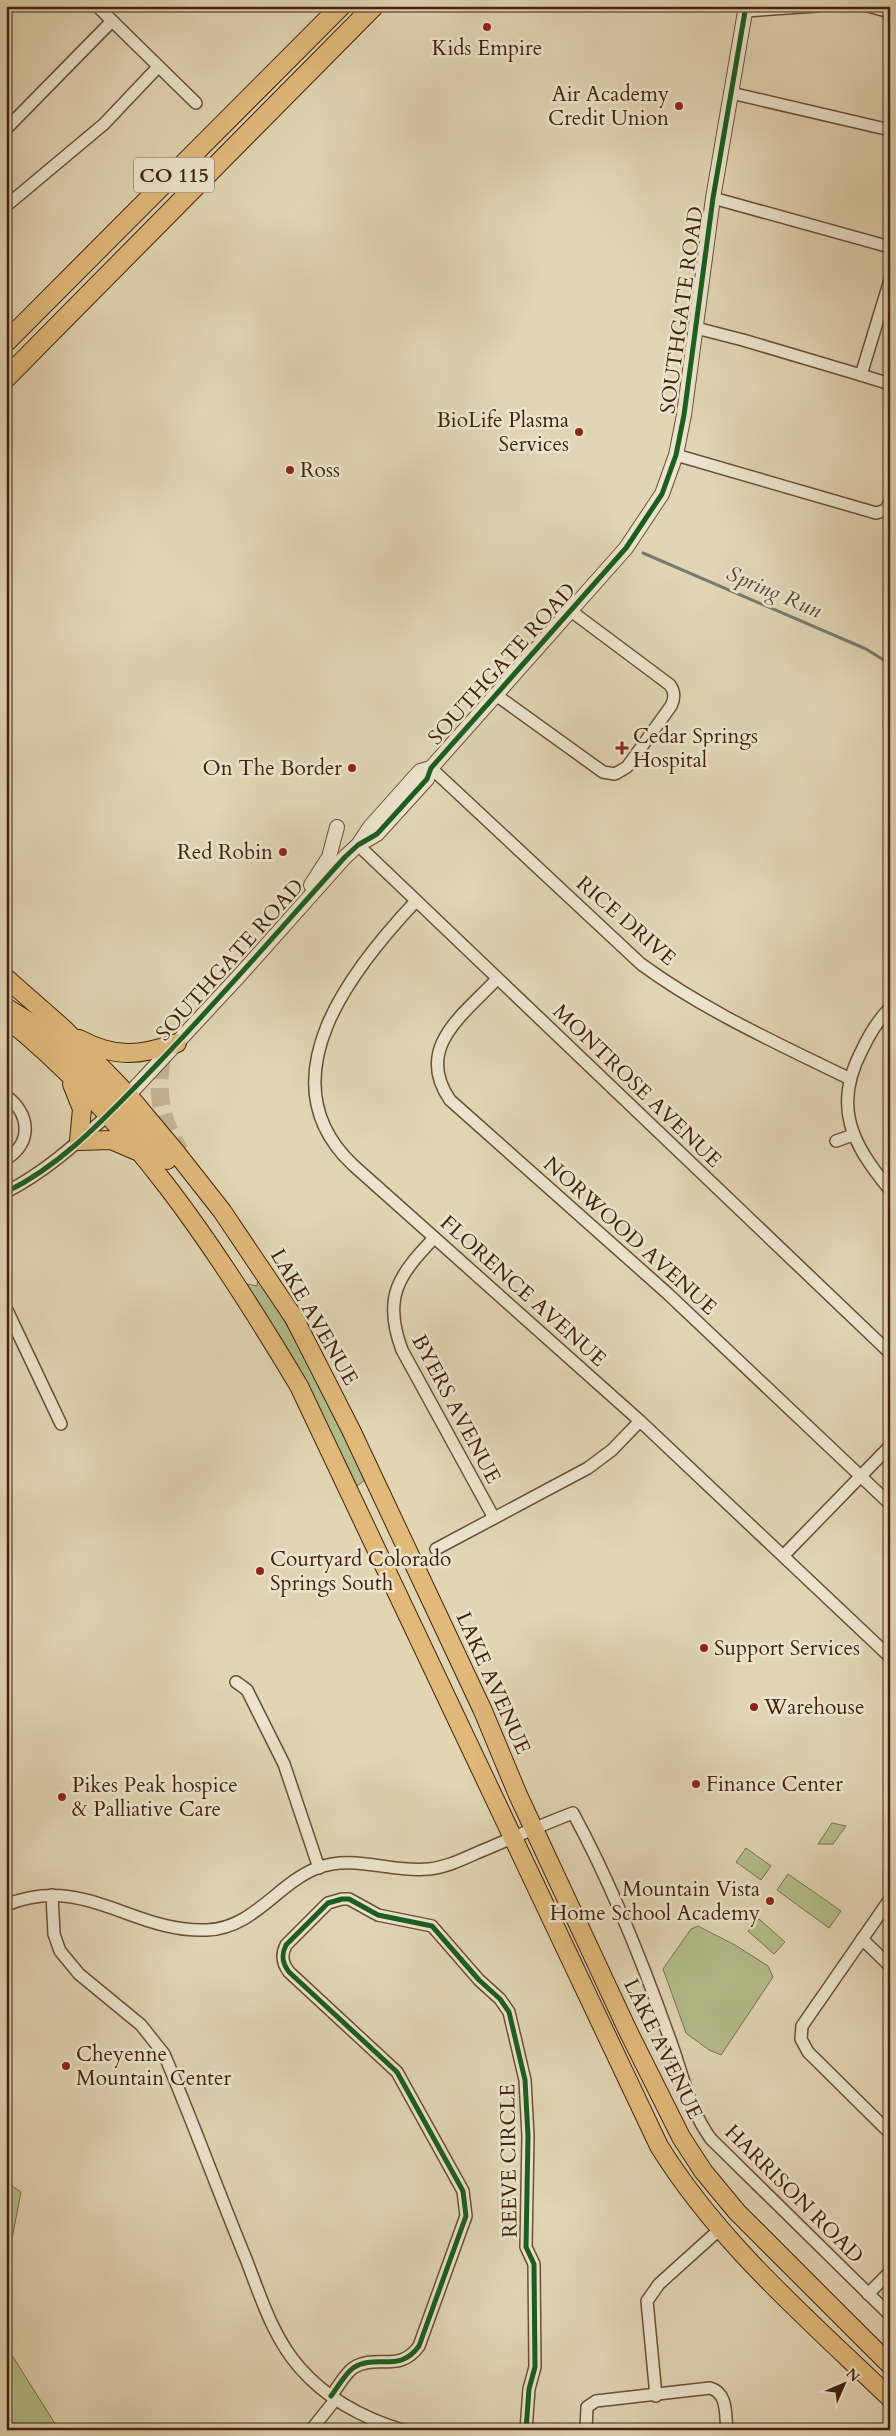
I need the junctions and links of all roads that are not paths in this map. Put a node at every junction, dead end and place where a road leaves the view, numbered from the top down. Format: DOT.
graph roads {
  1 [pos="97,6"];
  2 [pos="341,6"];
  3 [pos="374,6"];
  4 [pos="817,6"];
  5 [pos="868,6"];
  6 [pos="745,9"];
  7 [pos="890,12"];
  8 [pos="112,21"];
  9 [pos="158,67"];
  10 [pos="731,93"];
  11 [pos="196,103"];
  12 [pos="6,129"];
  13 [pos="890,130"];
  14 [pos="714,198"];
  15 [pos="6,206"];
  16 [pos="890,247"];
  17 [pos="890,280"];
  18 [pos="69,315"];
  19 [pos="696,328"];
  20 [pos="6,342"];
  21 [pos="861,376"];
  22 [pos="6,378"];
  23 [pos="890,384"];
  24 [pos="6,386"];
  25 [pos="676,455"];
  26 [pos="890,500"];
  27 [pos="571,611"];
  28 [pos="496,695"];
  29 [pos="431,768"];
  30 [pos="337,827"];
  31 [pos="358,845"];
  32 [pos="416,901"];
  33 [pos="294,913"];
  34 [pos="6,978"];
  35 [pos="497,978"];
  36 [pos="6,1007"];
  37 [pos="890,1008"];
  38 [pos="6,1018"];
  39 [pos="70,1035"];
  40 [pos="177,1043"];
  41 [pos="62,1069"];
  42 [pos="850,1079"];
  43 [pos="6,1096"];
  44 [pos="118,1105"];
  45 [pos="853,1135"];
  46 [pos="79,1141"];
  47 [pos="836,1141"];
  48 [pos="143,1156"];
  49 [pos="6,1159"];
  50 [pos="890,1190"];
  51 [pos="6,1192"];
  52 [pos="434,1238"];
  53 [pos="6,1308"];
  54 [pos="890,1353"];
  55 [pos="640,1420"];
  56 [pos="61,1424"];
  57 [pos="890,1446"];
  58 [pos="861,1476"];
  59 [pos="890,1504"];
  60 [pos="494,1518"];
  61 [pos="436,1549"];
  62 [pos="784,1555"];
  63 [pos="890,1656"];
  64 [pos="236,1682"];
  65 [pos="534,1828"];
  66 [pos="512,1839"];
  67 [pos="319,1868"];
  68 [pos="52,1895"];
  69 [pos="890,1899"];
  70 [pos="6,1904"];
  71 [pos="862,1939"];
  72 [pos="890,1966"];
  73 [pos="890,2133"];
  74 [pos="720,2229"];
  75 [pos="890,2272"];
  76 [pos="868,2294"];
  77 [pos="890,2315"];
  78 [pos="890,2365"];
  79 [pos="656,2396"];
  80 [pos="333,2398"];
  81 [pos="890,2398"];
  82 [pos="394,2429"];
  83 [pos="311,2430"];
  84 [pos="526,2430"];
  85 [pos="586,2430"];
  86 [pos="727,2430"];
  1 -- 8 [label="street"];
  2 -- 20 [label="highway, CO 115"];
  3 -- 18 [label="highway, CO 115"];
  4 -- 6 [label="street"];
  5 -- 7 [label="street"];
  6 -- 10 [label="street, SOUTHGATE ROAD"];
  8 -- 9 [label="street"];
  8 -- 12 [label="street"];
  9 -- 11 [label="street"];
  9 -- 15 [label="street"];
  10 -- 13 [label="street"];
  10 -- 14 [label="street, SOUTHGATE ROAD"];
  14 -- 16 [label="street"];
  14 -- 19 [label="street, SOUTHGATE ROAD"];
  17 -- 21 [label="street"];
  18 -- 22 [label="highway, CO 115"];
  18 -- 24 [label="highway"];
  19 -- 21 [label="street"];
  19 -- 25 [label="street, SOUTHGATE ROAD"];
  21 -- 23 [label="street"];
  25 -- 26 [label="street"];
  25 -- 27 [label="street, SOUTHGATE ROAD"];
  27 -- 28 [label="street, SOUTHGATE ROAD"];
  27 -- 28 [label="street"];
  28 -- 29 [label="street, SOUTHGATE ROAD"];
  29 -- 31 [label="street, SOUTHGATE ROAD"];
  29 -- 42 [label="street, RICE DRIVE"];
  30 -- 33 [label="street"];
  31 -- 32 [label="street, MONTROSE AVENUE"];
  31 -- 33 [label="street, SOUTHGATE ROAD"];
  32 -- 35 [label="street, MONTROSE AVENUE"];
  32 -- 52 [label="street, FLORENCE AVENUE"];
  33 -- 40 [label="street, SOUTHGATE ROAD"];
  34 -- 39 [label="main road, LAKE AVENUE"];
  35 -- 54 [label="street, MONTROSE AVENUE"];
  35 -- 58 [label="street, NORWOOD AVENUE"];
  36 -- 44 [label="main road"];
  37 -- 42 [label="street"];
  38 -- 41 [label="main road, LAKE AVENUE"];
  39 -- 40 [label="main road"];
  39 -- 44 [label="main road, LAKE AVENUE"];
  40 -- 44 [label="street, SOUTHGATE ROAD"];
  41 -- 44 [label="main road, LAKE AVENUE"];
  41 -- 46 [label="main road"];
  42 -- 45 [label="street"];
  43 -- 49 [label="street"];
  44 -- 46 [label="street, SOUTHGATE ROAD"];
  44 -- 48 [label="main road, LAKE AVENUE"];
  44 -- 65 [label="main road, LAKE AVENUE"];
  45 -- 47 [label="street"];
  45 -- 50 [label="street"];
  46 -- 48 [label="main road"];
  46 -- 51 [label="street, SOUTHGATE ROAD"];
  48 -- 66 [label="main road, LAKE AVENUE"];
  52 -- 55 [label="street, FLORENCE AVENUE"];
  52 -- 60 [label="street, BYERS AVENUE"];
  53 -- 56 [label="street"];
  55 -- 60 [label="street"];
  55 -- 62 [label="street, FLORENCE AVENUE"];
  57 -- 58 [label="street"];
  58 -- 59 [label="street, NORWOOD AVENUE"];
  58 -- 62 [label="street"];
  60 -- 61 [label="street"];
  62 -- 63 [label="street, FLORENCE AVENUE"];
  64 -- 67 [label="street"];
  65 -- 66 [label="street"];
  65 -- 76 [label="street, HARRISON ROAD"];
  65 -- 78 [label="main road, LAKE AVENUE"];
  66 -- 67 [label="street"];
  66 -- 74 [label="main road, LAKE AVENUE"];
  67 -- 68 [label="street"];
  68 -- 70 [label="street"];
  68 -- 80 [label="street"];
  69 -- 71 [label="street"];
  71 -- 72 [label="street"];
  71 -- 73 [label="street"];
  74 -- 79 [label="street"];
  74 -- 81 [label="main road, LAKE AVENUE"];
  75 -- 76 [label="street"];
  76 -- 77 [label="street, HARRISON ROAD"];
  79 -- 85 [label="street"];
  79 -- 86 [label="street"];
  80 -- 82 [label="street"];
  80 -- 83 [label="street"];
  80 -- 84 [label="street, REEVE CIRCLE"];
}
